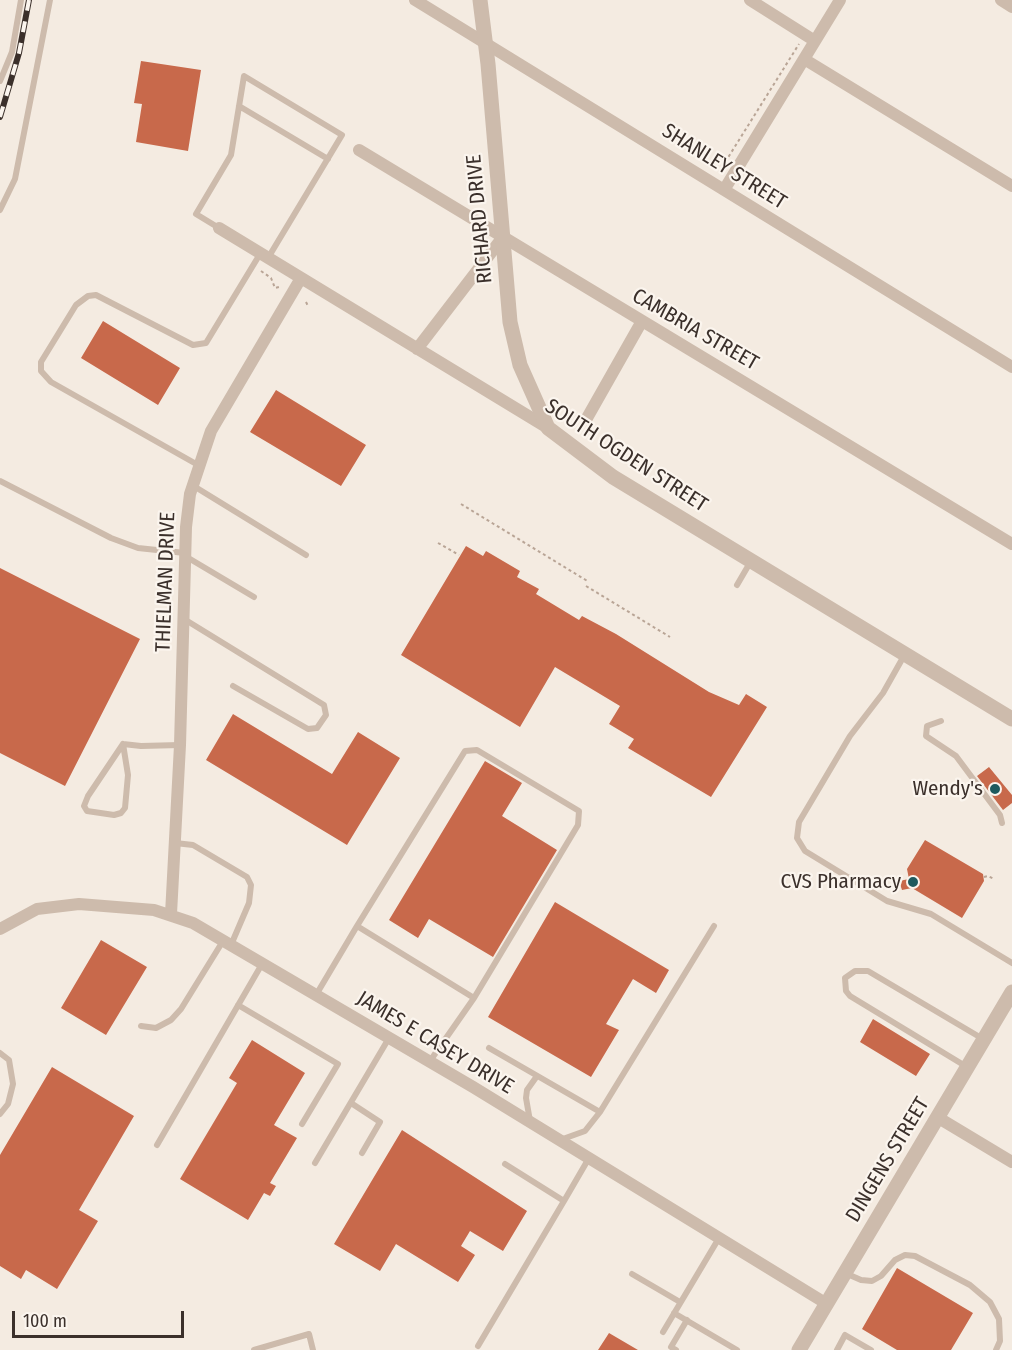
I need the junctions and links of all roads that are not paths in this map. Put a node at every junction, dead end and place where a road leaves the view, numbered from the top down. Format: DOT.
graph roads {
  1 [pos="21,0"];
  2 [pos="50,0"];
  3 [pos="415,0"];
  4 [pos="480,0"];
  5 [pos="750,0"];
  6 [pos="840,0"];
  7 [pos="1001,0"];
  8 [pos="1012,7"];
  9 [pos="815,41"];
  10 [pos="486,44"];
  11 [pos="804,59"];
  12 [pos="0,81"];
  13 [pos="239,106"];
  14 [pos="359,150"];
  15 [pos="327,159"];
  16 [pos="1012,186"];
  17 [pos="724,190"];
  18 [pos="0,210"];
  19 [pos="219,228"];
  20 [pos="503,237"];
  21 [pos="264,256"];
  22 [pos="301,278"];
  23 [pos="642,321"];
  24 [pos="417,349"];
  25 [pos="1012,367"];
  26 [pos="587,418"];
  27 [pos="548,428"];
  28 [pos="198,465"];
  29 [pos="0,481"];
  30 [pos="192,485"];
  31 [pos="1012,544"];
  32 [pos="185,554"];
  33 [pos="306,555"];
  34 [pos="752,561"];
  35 [pos="737,585"];
  36 [pos="254,597"];
  37 [pos="183,619"];
  38 [pos="906,654"];
  39 [pos="233,686"];
  40 [pos="1012,719"];
  41 [pos="941,721"];
  42 [pos="123,744"];
  43 [pos="180,746"];
  44 [pos="1002,823"];
  45 [pos="175,843"];
  46 [pos="171,914"];
  47 [pos="357,926"];
  48 [pos="714,926"];
  49 [pos="0,929"];
  50 [pos="227,943"];
  51 [pos="1012,963"];
  52 [pos="262,964"];
  53 [pos="1012,992"];
  54 [pos="315,995"];
  55 [pos="474,998"];
  56 [pos="238,1005"];
  57 [pos="141,1026"];
  58 [pos="389,1038"];
  59 [pos="984,1039"];
  60 [pos="489,1048"];
  61 [pos="0,1053"];
  62 [pos="430,1062"];
  63 [pos="967,1067"];
  64 [pos="537,1076"];
  65 [pos="351,1103"];
  66 [pos="600,1112"];
  67 [pos="0,1114"];
  68 [pos="937,1117"];
  69 [pos="530,1122"];
  70 [pos="302,1125"];
  71 [pos="560,1140"];
  72 [pos="156,1145"];
  73 [pos="362,1153"];
  74 [pos="590,1158"];
  75 [pos="1012,1162"];
  76 [pos="315,1163"];
  77 [pos="505,1164"];
  78 [pos="564,1201"];
  79 [pos="719,1238"];
  80 [pos="845,1273"];
  81 [pos="632,1274"];
  82 [pos="680,1302"];
  83 [pos="827,1304"];
  84 [pos="674,1313"];
  85 [pos="687,1320"];
  86 [pos="663,1332"];
  87 [pos="478,1346"];
  88 [pos="254,1350"];
  89 [pos="314,1350"];
  90 [pos="676,1350"];
  91 [pos="737,1350"];
  92 [pos="799,1350"];
  93 [pos="837,1350"];
  94 [pos="871,1350"];
  95 [pos="996,1350"];
  1 -- 12 [label="lane"];
  2 -- 18 [label="lane"];
  3 -- 10 [label="street, SHANLEY STREET"];
  4 -- 10 [label="street, RICHARD DRIVE"];
  5 -- 9 [label="street"];
  6 -- 9 [label="street"];
  7 -- 8 [label="street"];
  9 -- 11 [label="street"];
  10 -- 17 [label="street, SHANLEY STREET"];
  10 -- 20 [label="street, RICHARD DRIVE"];
  11 -- 16 [label="street"];
  11 -- 17 [label="street"];
  13 -- 15 [label="lane"];
  13 -- 15 [label="lane"];
  13 -- 19 [label="lane"];
  14 -- 20 [label="street, CAMBRIA STREET"];
  15 -- 21 [label="lane"];
  17 -- 25 [label="street, SHANLEY STREET"];
  19 -- 21 [label="street, SOUTH OGDEN STREET"];
  20 -- 23 [label="street, CAMBRIA STREET"];
  20 -- 24 [label="street"];
  20 -- 27 [label="street, RICHARD DRIVE"];
  21 -- 22 [label="street, SOUTH OGDEN STREET"];
  21 -- 28 [label="lane"];
  22 -- 24 [label="street, SOUTH OGDEN STREET"];
  22 -- 28 [label="street, THIELMAN DRIVE"];
  23 -- 26 [label="street"];
  23 -- 31 [label="street, CAMBRIA STREET"];
  24 -- 27 [label="street, SOUTH OGDEN STREET"];
  27 -- 34 [label="street, SOUTH OGDEN STREET"];
  28 -- 30 [label="street, THIELMAN DRIVE"];
  29 -- 32 [label="lane"];
  30 -- 32 [label="street, THIELMAN DRIVE"];
  30 -- 33 [label="lane"];
  32 -- 36 [label="lane"];
  32 -- 37 [label="street, THIELMAN DRIVE"];
  34 -- 35 [label="lane"];
  34 -- 38 [label="street, SOUTH OGDEN STREET"];
  37 -- 39 [label="lane"];
  37 -- 43 [label="street, THIELMAN DRIVE"];
  38 -- 40 [label="street, SOUTH OGDEN STREET"];
  38 -- 51 [label="lane"];
  41 -- 44 [label="lane"];
  42 -- 42 [label="lane"];
  42 -- 43 [label="lane"];
  43 -- 45 [label="street, THIELMAN DRIVE"];
  45 -- 46 [label="street, THIELMAN DRIVE"];
  45 -- 50 [label="lane"];
  46 -- 49 [label="street, JAMES E CASEY DRIVE"];
  46 -- 50 [label="street, JAMES E CASEY DRIVE"];
  47 -- 54 [label="lane"];
  47 -- 55 [label="lane"];
  47 -- 55 [label="lane"];
  48 -- 66 [label="lane"];
  50 -- 52 [label="street, JAMES E CASEY DRIVE"];
  50 -- 57 [label="lane"];
  52 -- 54 [label="street, JAMES E CASEY DRIVE"];
  52 -- 56 [label="lane"];
  53 -- 59 [label="street, DINGENS STREET"];
  54 -- 58 [label="street, JAMES E CASEY DRIVE"];
  55 -- 62 [label="lane"];
  56 -- 70 [label="lane"];
  56 -- 72 [label="lane"];
  58 -- 62 [label="street, JAMES E CASEY DRIVE"];
  58 -- 65 [label="lane"];
  59 -- 63 [label="street, DINGENS STREET"];
  59 -- 63 [label="lane"];
  60 -- 64 [label="lane"];
  61 -- 67 [label="lane"];
  62 -- 69 [label="street, JAMES E CASEY DRIVE"];
  63 -- 68 [label="street, DINGENS STREET"];
  64 -- 66 [label="lane"];
  64 -- 69 [label="lane"];
  65 -- 73 [label="lane"];
  65 -- 76 [label="lane"];
  66 -- 71 [label="lane"];
  68 -- 75 [label="street"];
  68 -- 80 [label="street, DINGENS STREET"];
  69 -- 71 [label="street, JAMES E CASEY DRIVE"];
  71 -- 74 [label="street, JAMES E CASEY DRIVE"];
  74 -- 78 [label="lane"];
  74 -- 79 [label="street, JAMES E CASEY DRIVE"];
  77 -- 78 [label="lane"];
  78 -- 87 [label="lane"];
  79 -- 82 [label="lane"];
  79 -- 83 [label="street, JAMES E CASEY DRIVE"];
  80 -- 83 [label="street, DINGENS STREET"];
  80 -- 95 [label="lane"];
  81 -- 82 [label="lane"];
  82 -- 84 [label="lane"];
  83 -- 92 [label="street, DINGENS STREET"];
  84 -- 85 [label="lane"];
  84 -- 86 [label="lane"];
  85 -- 90 [label="lane"];
  85 -- 91 [label="lane"];
  88 -- 89 [label="lane"];
  93 -- 94 [label="lane"];
}
